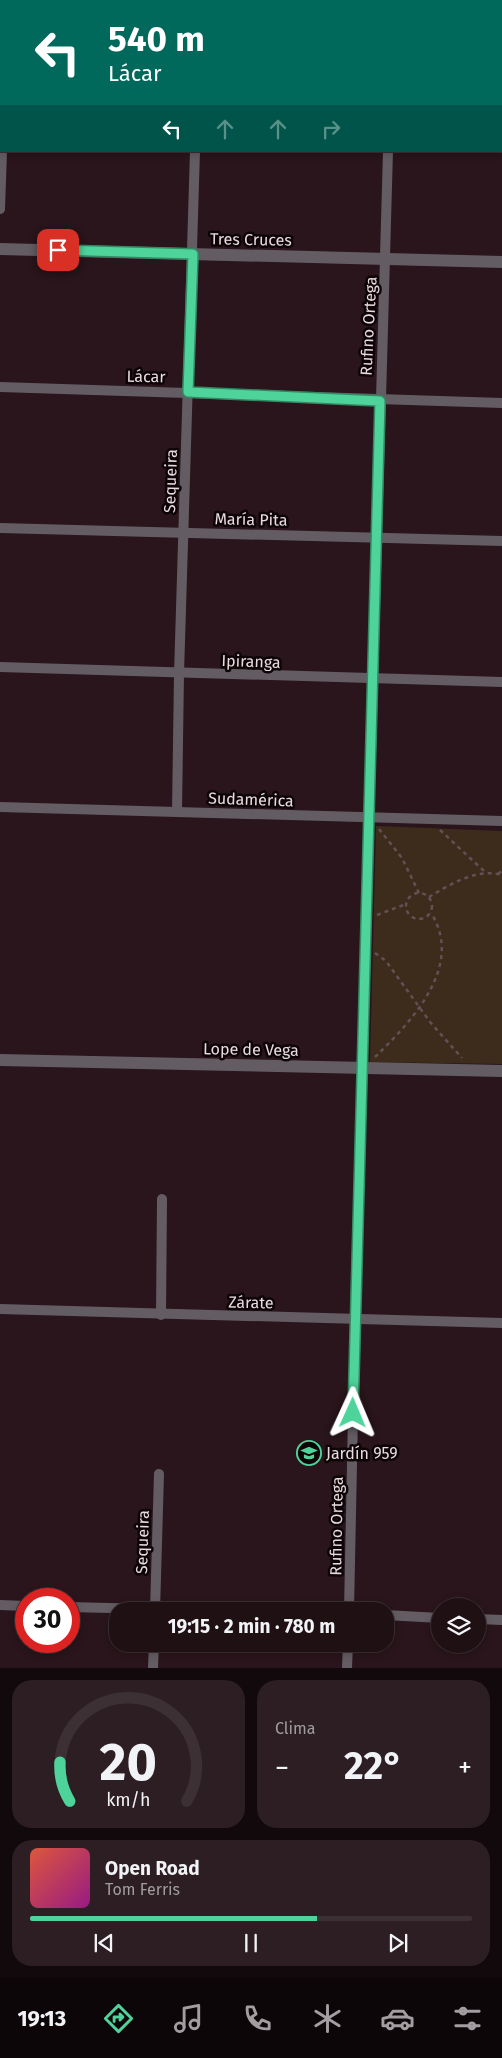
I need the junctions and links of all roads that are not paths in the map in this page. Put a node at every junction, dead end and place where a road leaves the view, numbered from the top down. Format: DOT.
graph roads {
  1 [pos="2,152"];
  2 [pos="195,152"];
  3 [pos="388,152"];
  4 [pos="0,209"];
  5 [pos="0,249"];
  6 [pos="193,254"];
  7 [pos="386,258"];
  8 [pos="502,262"];
  9 [pos="0,387"];
  10 [pos="188,392"];
  11 [pos="380,401"];
  12 [pos="502,403"];
  13 [pos="0,528"];
  14 [pos="183,532"];
  15 [pos="376,537"];
  16 [pos="502,541"];
  17 [pos="0,667"];
  18 [pos="179,674"];
  19 [pos="374,680"];
  20 [pos="502,682"];
  21 [pos="0,807"];
  22 [pos="177,812"];
  23 [pos="370,817"];
  24 [pos="502,821"];
  25 [pos="0,1060"];
  26 [pos="363,1068"];
  27 [pos="502,1071"];
  28 [pos="162,1199"];
  29 [pos="0,1309"];
  30 [pos="161,1315"];
  31 [pos="355,1318"];
  32 [pos="502,1322"];
  33 [pos="159,1474"];
  34 [pos="155,1602"];
  35 [pos="349,1602"];
  36 [pos="0,1605"];
  37 [pos="15,1606"];
  38 [pos="80,1607"];
  39 [pos="109,1608"];
  40 [pos="394,1615"];
  41 [pos="431,1618"];
  42 [pos="486,1619"];
  43 [pos="502,1620"];
  44 [pos="154,1652"];
  45 [pos="348,1652"];
  46 [pos="153,1668"];
  47 [pos="347,1668"];
  1 -- 4 [label="street"];
  2 -- 6 [label="street, Sequeira"];
  3 -- 7 [label="street, Rufino Ortega"];
  5 -- 6 [label="street, Tres Cruces"];
  6 -- 7 [label="street, Tres Cruces"];
  6 -- 10 [label="street, Sequeira"];
  7 -- 8 [label="street, Tres Cruces"];
  7 -- 11 [label="street, Rufino Ortega"];
  9 -- 10 [label="street, Lácar"];
  10 -- 11 [label="street, Lácar"];
  10 -- 14 [label="street, Sequeira"];
  11 -- 12 [label="street, Lácar"];
  11 -- 15 [label="street, Rufino Ortega"];
  13 -- 14 [label="street, María Pita"];
  14 -- 15 [label="street, María Pita"];
  14 -- 18 [label="street, Sequeira"];
  15 -- 16 [label="street, María Pita"];
  15 -- 19 [label="street, Rufino Ortega"];
  17 -- 18 [label="street, Ipiranga"];
  18 -- 19 [label="street, Ipiranga"];
  18 -- 22 [label="street, Sequeira"];
  19 -- 20 [label="street, Ipiranga"];
  19 -- 23 [label="street, Rufino Ortega"];
  21 -- 22 [label="street, Sudamérica"];
  22 -- 23 [label="street, Sudamérica"];
  23 -- 24 [label="street, Sudamérica"];
  23 -- 26 [label="street, Rufino Ortega"];
  25 -- 26 [label="street, Lope de Vega"];
  26 -- 27 [label="street, Lope de Vega"];
  26 -- 31 [label="street, Rufino Ortega"];
  28 -- 30 [label="street"];
  29 -- 30 [label="street, Zárate"];
  30 -- 31 [label="street, Zárate"];
  31 -- 32 [label="street, Zárate"];
  31 -- 35 [label="street, Rufino Ortega"];
  33 -- 34 [label="street, Sequeira"];
  36 -- 37 [label="street"];
  38 -- 39 [label="street"];
  40 -- 41 [label="street"];
  42 -- 43 [label="street"];
  44 -- 46 [label="street"];
  45 -- 47 [label="street"];
}
